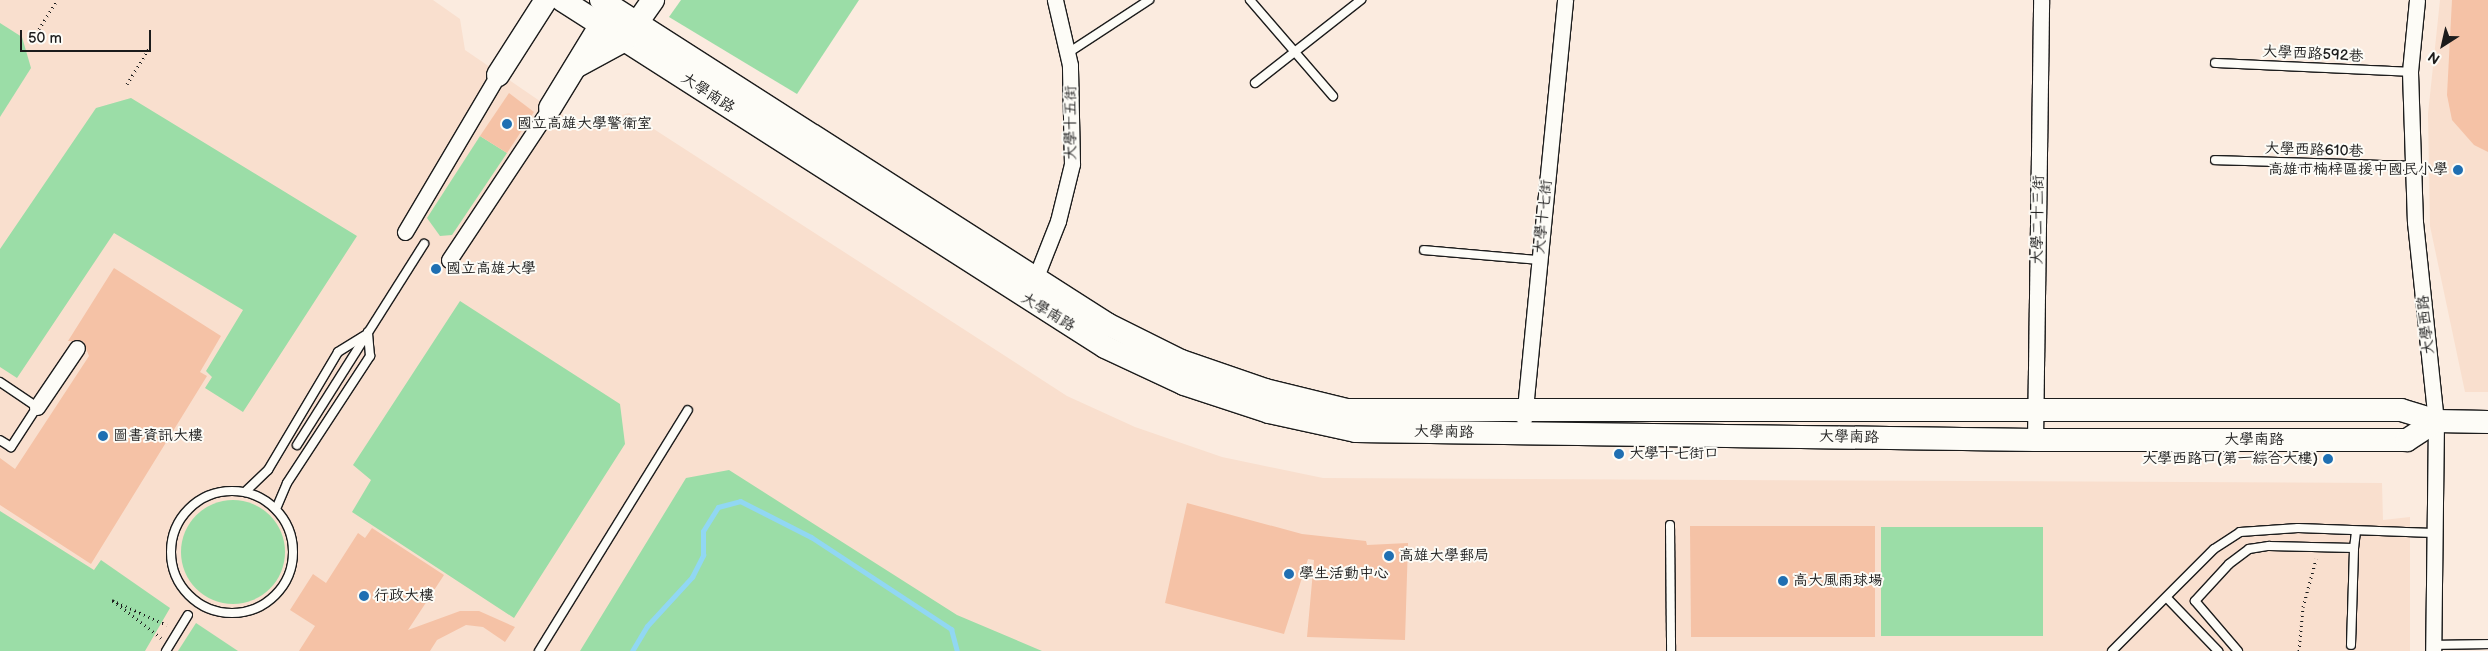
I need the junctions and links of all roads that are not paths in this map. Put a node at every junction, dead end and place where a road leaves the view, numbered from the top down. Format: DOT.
graph roads {
  1 [pos="526,0"];
  2 [pos="546,0"];
  3 [pos="562,0"];
  4 [pos="653,0"];
  5 [pos="1055,0"];
  6 [pos="1149,0"];
  7 [pos="1250,0"];
  8 [pos="1361,0"];
  9 [pos="1565,0"];
  10 [pos="2041,0"];
  11 [pos="2417,0"];
  12 [pos="608,8"];
  13 [pos="525,31"];
  14 [pos="631,32"];
  15 [pos="1298,50"];
  16 [pos="1068,53"];
  17 [pos="2215,63"];
  18 [pos="576,67"];
  19 [pos="2410,72"];
  20 [pos="498,75"];
  21 [pos="1255,84"];
  22 [pos="1333,96"];
  23 [pos="550,108"];
  24 [pos="2215,160"];
  25 [pos="2413,166"];
  26 [pos="406,232"];
  27 [pos="424,244"];
  28 [pos="1424,250"];
  29 [pos="449,260"];
  30 [pos="1539,260"];
  31 [pos="1030,290"];
  32 [pos="368,332"];
  33 [pos="77,348"];
  34 [pos="0,382"];
  35 [pos="38,406"];
  36 [pos="1525,407"];
  37 [pos="688,410"];
  38 [pos="2035,410"];
  39 [pos="2436,421"];
  40 [pos="2488,422"];
  41 [pos="1523,433"];
  42 [pos="0,440"];
  43 [pos="2035,440"];
  44 [pos="296,445"];
  45 [pos="245,492"];
  46 [pos="276,509"];
  47 [pos="1670,525"];
  48 [pos="2356,532"];
  49 [pos="2433,533"];
  50 [pos="2354,548"];
  51 [pos="2167,598"];
  52 [pos="188,615"];
  53 [pos="2488,644"];
  54 [pos="2350,645"];
  55 [pos="163,648"];
  56 [pos="2433,648"];
  57 [pos="539,651"];
  58 [pos="1672,651"];
  59 [pos="2112,651"];
  60 [pos="2218,651"];
  61 [pos="2238,651"];
  1 -- 13 [label="street"];
  2 -- 13 [label="street"];
  3 -- 12 [label="street, 大學南路"];
  4 -- 14 [label="street"];
  5 -- 16 [label="street, 大學十五街"];
  6 -- 16 [label="lane"];
  7 -- 15 [label="lane"];
  8 -- 15 [label="lane"];
  9 -- 30 [label="street, 大學十七街"];
  10 -- 38 [label="street, 大學二十三街"];
  11 -- 19 [label="street, 大學西路"];
  12 -- 14 [label="street, 大學南路"];
  12 -- 18 [label="street"];
  13 -- 20 [label="street"];
  14 -- 18 [label="street"];
  14 -- 31 [label="street, 大學南路"];
  15 -- 21 [label="lane"];
  15 -- 22 [label="lane"];
  16 -- 31 [label="street, 大學十五街"];
  17 -- 19 [label="lane, 大學西路592巷"];
  18 -- 23 [label="street"];
  19 -- 25 [label="street, 大學西路"];
  20 -- 26 [label="street"];
  23 -- 29 [label="street"];
  24 -- 25 [label="lane, 大學西路610巷"];
  25 -- 39 [label="street, 大學西路"];
  27 -- 32 [label="lane"];
  28 -- 30 [label="lane"];
  30 -- 36 [label="street, 大學十七街"];
  31 -- 36 [label="street, 大學南路"];
  31 -- 41 [label="street, 大學南路"];
  32 -- 44 [label="lane"];
  32 -- 45 [label="lane"];
  32 -- 46 [label="lane"];
  33 -- 35 [label="street"];
  34 -- 35 [label="lane"];
  35 -- 42 [label="lane"];
  36 -- 38 [label="street, 大學南路"];
  36 -- 41 [label="street, 大學十七街"];
  37 -- 57 [label="lane"];
  38 -- 39 [label="street, 大學南路"];
  38 -- 43 [label="street, 大學二十三街"];
  39 -- 40 [label="street, 大學南路"];
  39 -- 43 [label="street, 大學南路"];
  39 -- 49 [label="street, 大學西路"];
  41 -- 43 [label="street, 大學南路"];
  45 -- 46 [label="lane"];
  45 -- 46 [label="lane"];
  47 -- 58 [label="lane"];
  48 -- 49 [label="lane"];
  48 -- 50 [label="lane"];
  48 -- 51 [label="lane"];
  49 -- 56 [label="street, 大學西路"];
  50 -- 54 [label="lane"];
  50 -- 61 [label="lane"];
  51 -- 59 [label="lane"];
  51 -- 60 [label="lane"];
  52 -- 55 [label="lane"];
  53 -- 56 [label="lane"];
}
